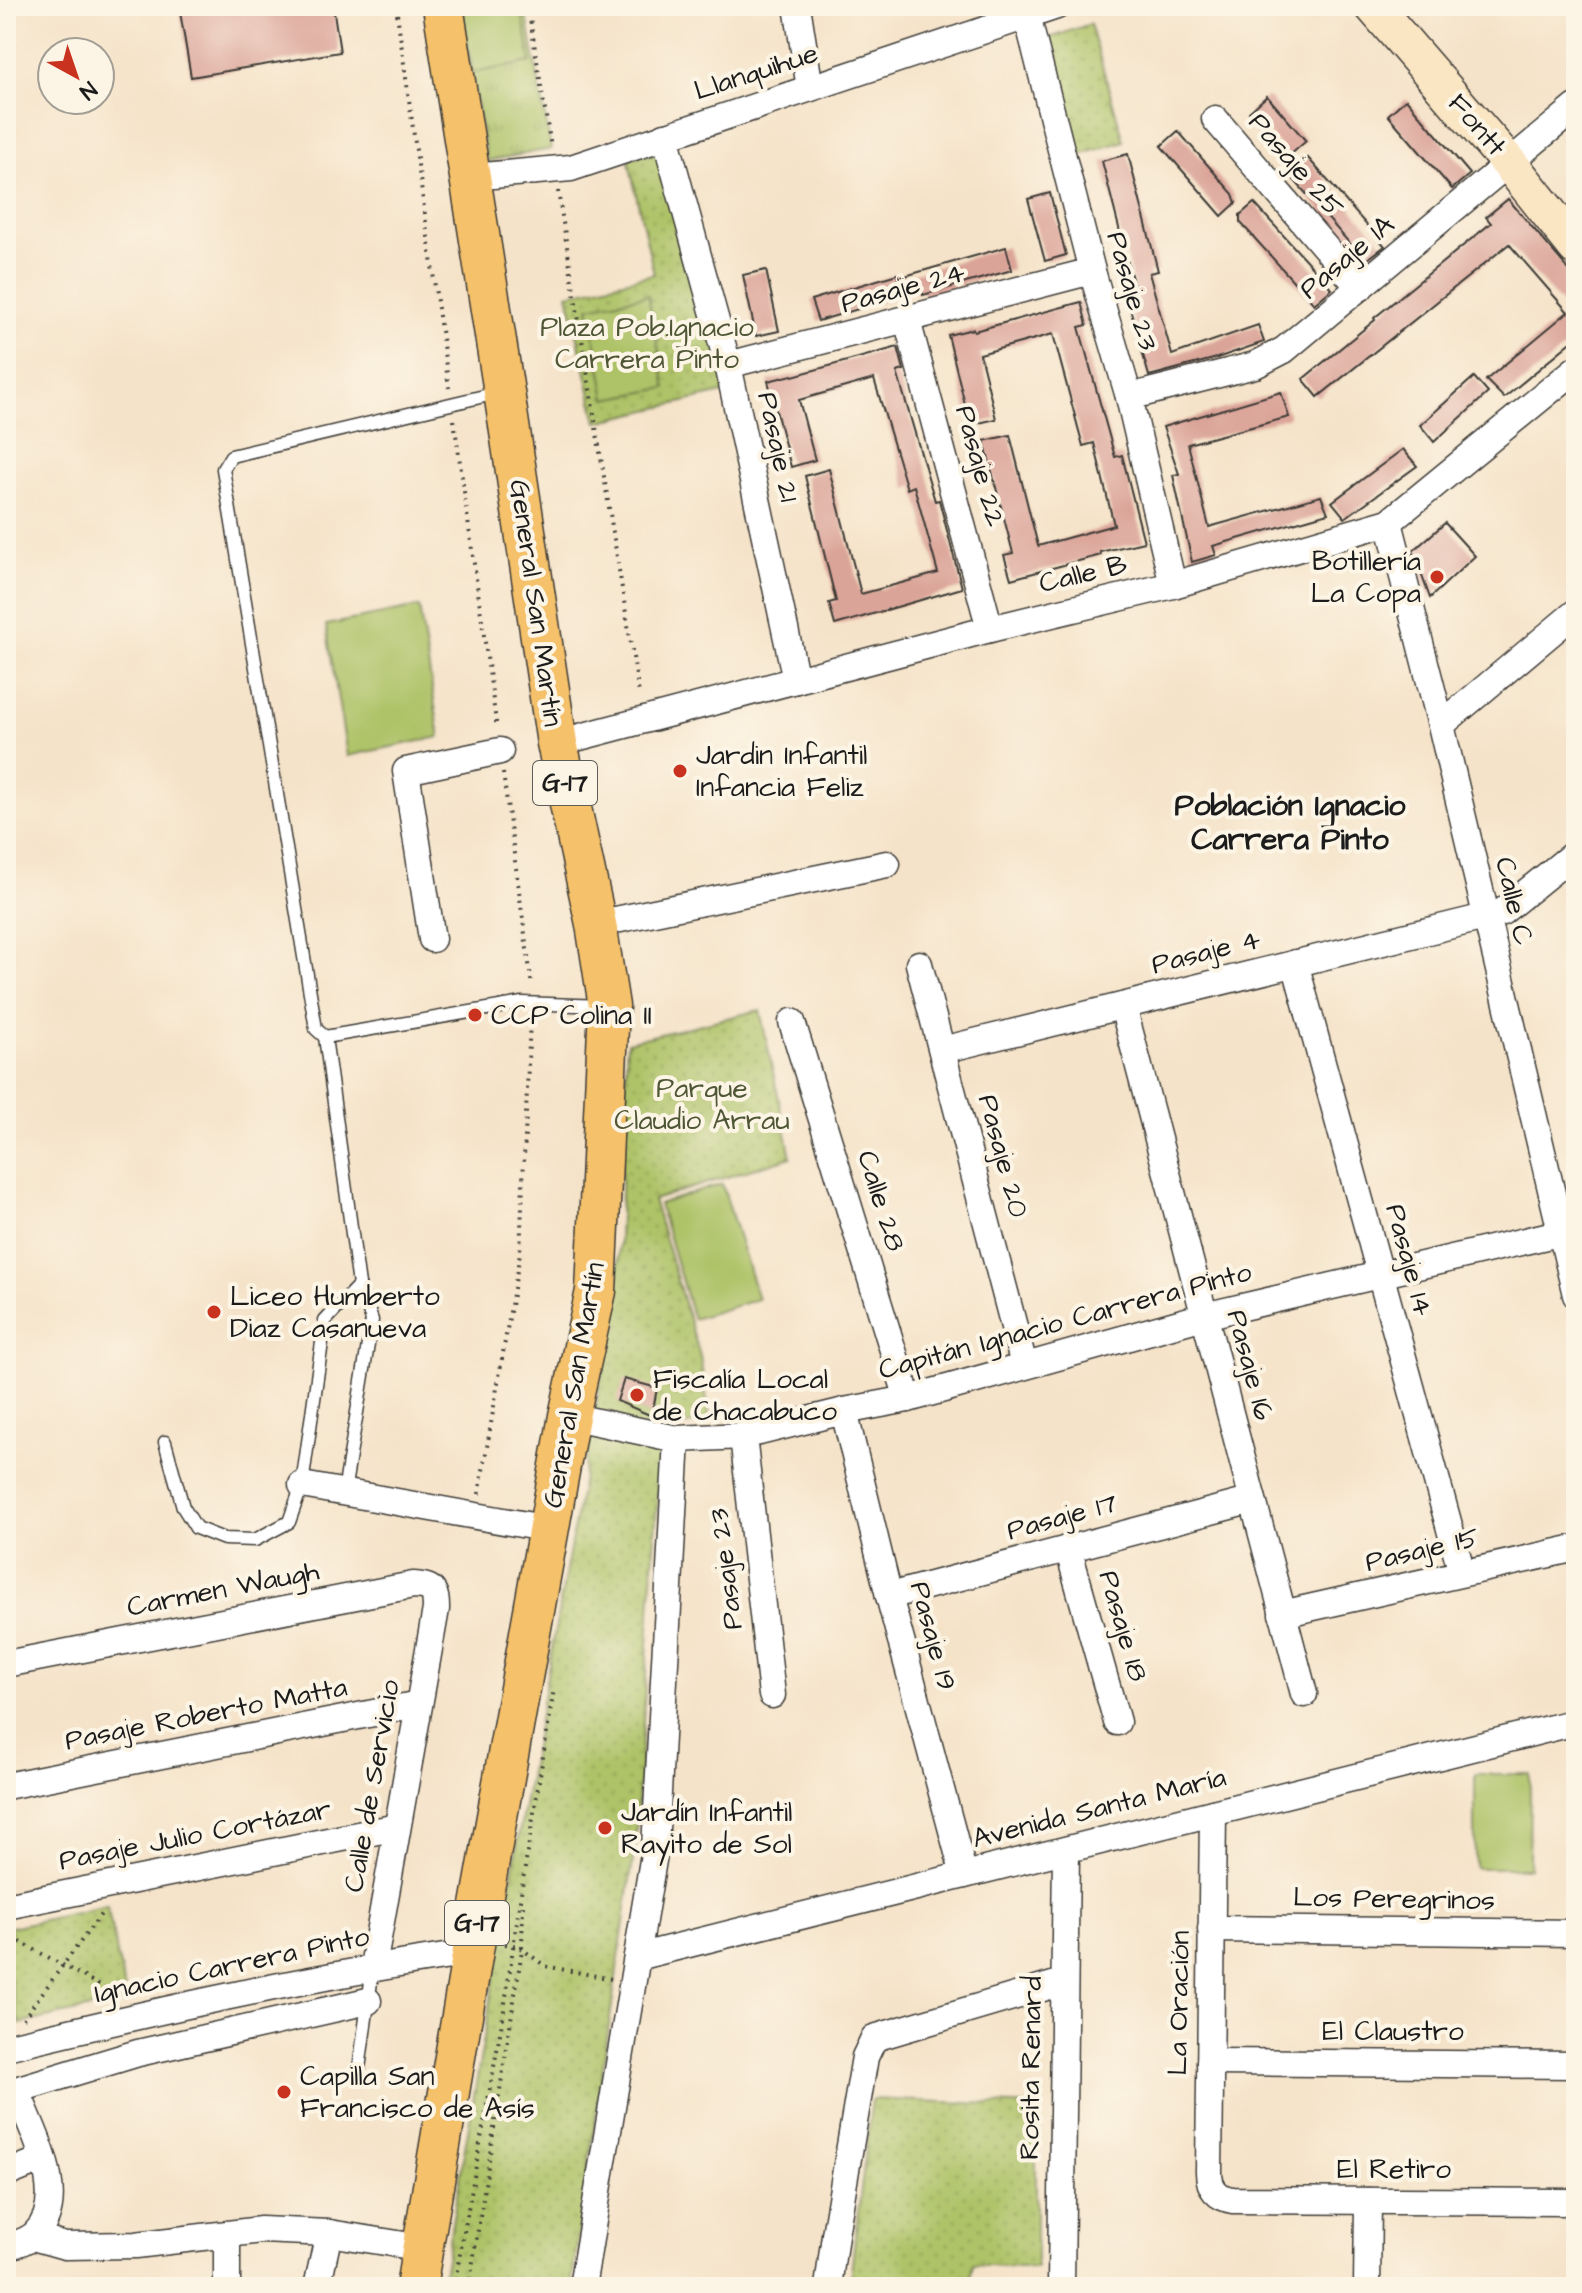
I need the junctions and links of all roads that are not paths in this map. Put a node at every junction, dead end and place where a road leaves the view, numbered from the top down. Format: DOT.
graph roads {
  1 [pos="443,6"];
  2 [pos="797,6"];
  3 [pos="1057,6"];
  4 [pos="1373,6"];
  5 [pos="1027,16"];
  6 [pos="810,88"];
  7 [pos="1576,107"];
  8 [pos="1215,119"];
  9 [pos="665,136"];
  10 [pos="1509,163"];
  11 [pos="471,177"];
  12 [pos="1576,247"];
  13 [pos="1092,271"];
  14 [pos="1360,288"];
  15 [pos="907,320"];
  16 [pos="728,365"];
  17 [pos="1576,369"];
  18 [pos="504,392"];
  19 [pos="1129,397"];
  20 [pos="1389,522"];
  21 [pos="1173,585"];
  22 [pos="1576,612"];
  23 [pos="990,629"];
  24 [pos="796,680"];
  25 [pos="1441,725"];
  26 [pos="557,743"];
  27 [pos="500,751"];
  28 [pos="1576,852"];
  29 [pos="887,864"];
  30 [pos="1485,917"];
  31 [pos="596,924"];
  32 [pos="432,939"];
  33 [pos="1295,963"];
  34 [pos="919,964"];
  35 [pos="609,1006"];
  36 [pos="1123,1006"];
  37 [pos="792,1022"];
  38 [pos="325,1037"];
  39 [pos="942,1050"];
  40 [pos="1568,1231"];
  41 [pos="1380,1273"];
  42 [pos="359,1285"];
  43 [pos="1576,1295"];
  44 [pos="1204,1316"];
  45 [pos="1024,1365"];
  46 [pos="908,1399"];
  47 [pos="844,1411"];
  48 [pos="569,1416"];
  49 [pos="743,1436"];
  50 [pos="677,1439"];
  51 [pos="165,1442"];
  52 [pos="302,1485"];
  53 [pos="344,1492"];
  54 [pos="1253,1500"];
  55 [pos="549,1529"];
  56 [pos="1068,1548"];
  57 [pos="1576,1548"];
  58 [pos="1462,1573"];
  59 [pos="889,1596"];
  60 [pos="436,1609"];
  61 [pos="1282,1614"];
  62 [pos="6,1664"];
  63 [pos="1304,1694"];
  64 [pos="772,1695"];
  65 [pos="419,1704"];
  66 [pos="1117,1722"];
  67 [pos="1576,1722"];
  68 [pos="6,1786"];
  69 [pos="1213,1813"];
  70 [pos="397,1827"];
  71 [pos="1066,1850"];
  72 [pos="964,1875"];
  73 [pos="6,1906"];
  74 [pos="1211,1929"];
  75 [pos="1576,1933"];
  76 [pos="473,1946"];
  77 [pos="373,1967"];
  78 [pos="636,1970"];
  79 [pos="1063,1982"];
  80 [pos="368,2001"];
  81 [pos="6,2047"];
  82 [pos="1210,2062"];
  83 [pos="1576,2065"];
  84 [pos="359,2069"];
  85 [pos="12,2092"];
  86 [pos="43,2159"];
  87 [pos="6,2174"];
  88 [pos="1214,2192"];
  89 [pos="1368,2201"];
  90 [pos="1576,2202"];
  91 [pos="329,2233"];
  92 [pos="227,2235"];
  93 [pos="33,2237"];
  94 [pos="6,2248"];
  95 [pos="423,2248"];
  96 [pos="227,2287"];
  97 [pos="317,2287"];
  98 [pos="416,2287"];
  99 [pos="582,2287"];
  100 [pos="828,2287"];
  101 [pos="1061,2287"];
  102 [pos="1367,2287"];
  1 -- 11 [label="main road, General San Martín / G-17"];
  2 -- 6 [label="street"];
  3 -- 5 [label="street, Llanquihue"];
  4 -- 10 [label="main road, Fontt"];
  5 -- 6 [label="street, Llanquihue"];
  5 -- 13 [label="street, Pasaje 23"];
  6 -- 9 [label="street, Llanquihue"];
  7 -- 10 [label="street, Pasaje 1A"];
  8 -- 14 [label="street, Pasaje 25"];
  9 -- 11 [label="street, Llanquihue"];
  9 -- 16 [label="street, Pasaje 21"];
  10 -- 12 [label="main road, Fontt"];
  10 -- 14 [label="street, Pasaje 1A"];
  11 -- 18 [label="main road, General San Martín / G-17"];
  13 -- 15 [label="street, Pasaje 24"];
  13 -- 19 [label="street, Pasaje 23"];
  14 -- 19 [label="street, Pasaje 1A"];
  15 -- 16 [label="street, Pasaje 24"];
  15 -- 23 [label="street, Pasaje 22"];
  16 -- 24 [label="street, Pasaje 21"];
  17 -- 20 [label="street, Calle B"];
  18 -- 26 [label="main road, General San Martín / G-17"];
  18 -- 38 [label="lane"];
  19 -- 21 [label="street, Pasaje 23"];
  20 -- 21 [label="street, Calle B"];
  20 -- 25 [label="street, Calle C"];
  21 -- 23 [label="street, Calle B"];
  22 -- 25 [label="street"];
  23 -- 24 [label="street, Calle B"];
  24 -- 26 [label="street, Calle B"];
  25 -- 30 [label="street, Calle C"];
  26 -- 31 [label="main road, General San Martín / G-17"];
  27 -- 32 [label="street"];
  28 -- 30 [label="street, Pasaje 4"];
  29 -- 31 [label="street"];
  30 -- 33 [label="street, Pasaje 4"];
  30 -- 40 [label="street, Calle C"];
  31 -- 35 [label="main road, General San Martín / G-17"];
  33 -- 36 [label="street, Pasaje 4"];
  33 -- 41 [label="street, Pasaje 14"];
  34 -- 39 [label="street, Pasaje 20"];
  35 -- 38 [label="lane"];
  35 -- 48 [label="main road, General San Martín / G-17"];
  36 -- 39 [label="street, Pasaje 4"];
  36 -- 44 [label="street, Pasaje 16"];
  37 -- 46 [label="street, Calle 28"];
  38 -- 42 [label="lane"];
  39 -- 45 [label="street, Pasaje 20"];
  40 -- 41 [label="street, Capitán Ignacio Carrera Pinto"];
  40 -- 43 [label="street, Calle C"];
  41 -- 44 [label="street, Capitán Ignacio Carrera Pinto"];
  41 -- 58 [label="street, Pasaje 14"];
  42 -- 52 [label="lane"];
  42 -- 53 [label="lane"];
  44 -- 45 [label="street, Capitán Ignacio Carrera Pinto"];
  44 -- 54 [label="street, Pasaje 16"];
  45 -- 46 [label="street, Capitán Ignacio Carrera Pinto"];
  46 -- 47 [label="street, Capitán Ignacio Carrera Pinto"];
  47 -- 49 [label="street, Capitán Ignacio Carrera Pinto"];
  47 -- 59 [label="street, Pasaje 19"];
  48 -- 50 [label="street, Capitán Ignacio Carrera Pinto"];
  48 -- 55 [label="main road, General San Martín / G-17"];
  49 -- 50 [label="street, Capitán Ignacio Carrera Pinto"];
  49 -- 64 [label="street, Pasaje 23"];
  50 -- 78 [label="street"];
  51 -- 52 [label="lane"];
  52 -- 53 [label="street"];
  53 -- 55 [label="street"];
  54 -- 56 [label="street, Pasaje 17"];
  54 -- 61 [label="street, Pasaje 16"];
  55 -- 76 [label="main road, General San Martín / G-17"];
  56 -- 59 [label="street, Pasaje 17"];
  56 -- 66 [label="street, Pasaje 18"];
  57 -- 58 [label="street, Pasaje 15"];
  58 -- 61 [label="street, Pasaje 15"];
  59 -- 72 [label="street, Pasaje 19"];
  60 -- 62 [label="street, Carmen Waugh"];
  60 -- 65 [label="street, Calle de Servicio"];
  61 -- 63 [label="street, Pasaje 16"];
  65 -- 68 [label="street, Pasaje Roberto Matta"];
  65 -- 70 [label="street, Calle de Servicio"];
  67 -- 69 [label="street, Avenida Santa María"];
  69 -- 71 [label="street, Avenida Santa María"];
  69 -- 74 [label="street, La Oración"];
  70 -- 73 [label="street, Pasaje Julio Cortázar"];
  70 -- 77 [label="street, Calle de Servicio"];
  71 -- 72 [label="street, Avenida Santa María"];
  71 -- 79 [label="street, Rosita Renard"];
  72 -- 78 [label="street, Avenida Santa María"];
  74 -- 75 [label="street, Los Peregrinos"];
  74 -- 82 [label="street, La Oración"];
  76 -- 77 [label="street, Ignacio Carrera Pinto"];
  76 -- 95 [label="main road, General San Martín / G-17"];
  77 -- 80 [label="lane, Calle de Servicio"];
  77 -- 81 [label="street, Ignacio Carrera Pinto"];
  78 -- 99 [label="street"];
  79 -- 100 [label="street"];
  79 -- 101 [label="street, Rosita Renard"];
  80 -- 84 [label="lane, Calle de Servicio"];
  80 -- 85 [label="street"];
  82 -- 83 [label="street, El Claustro"];
  82 -- 88 [label="street, La Oración"];
  85 -- 86 [label="street"];
  86 -- 87 [label="street"];
  86 -- 93 [label="street"];
  88 -- 89 [label="street, El Retiro"];
  89 -- 90 [label="street, El Retiro"];
  89 -- 102 [label="street"];
  91 -- 92 [label="street"];
  91 -- 95 [label="street"];
  91 -- 97 [label="street"];
  92 -- 93 [label="street"];
  92 -- 96 [label="street"];
  93 -- 94 [label="street"];
  95 -- 98 [label="main road, General San Martín / G-17"];
}
